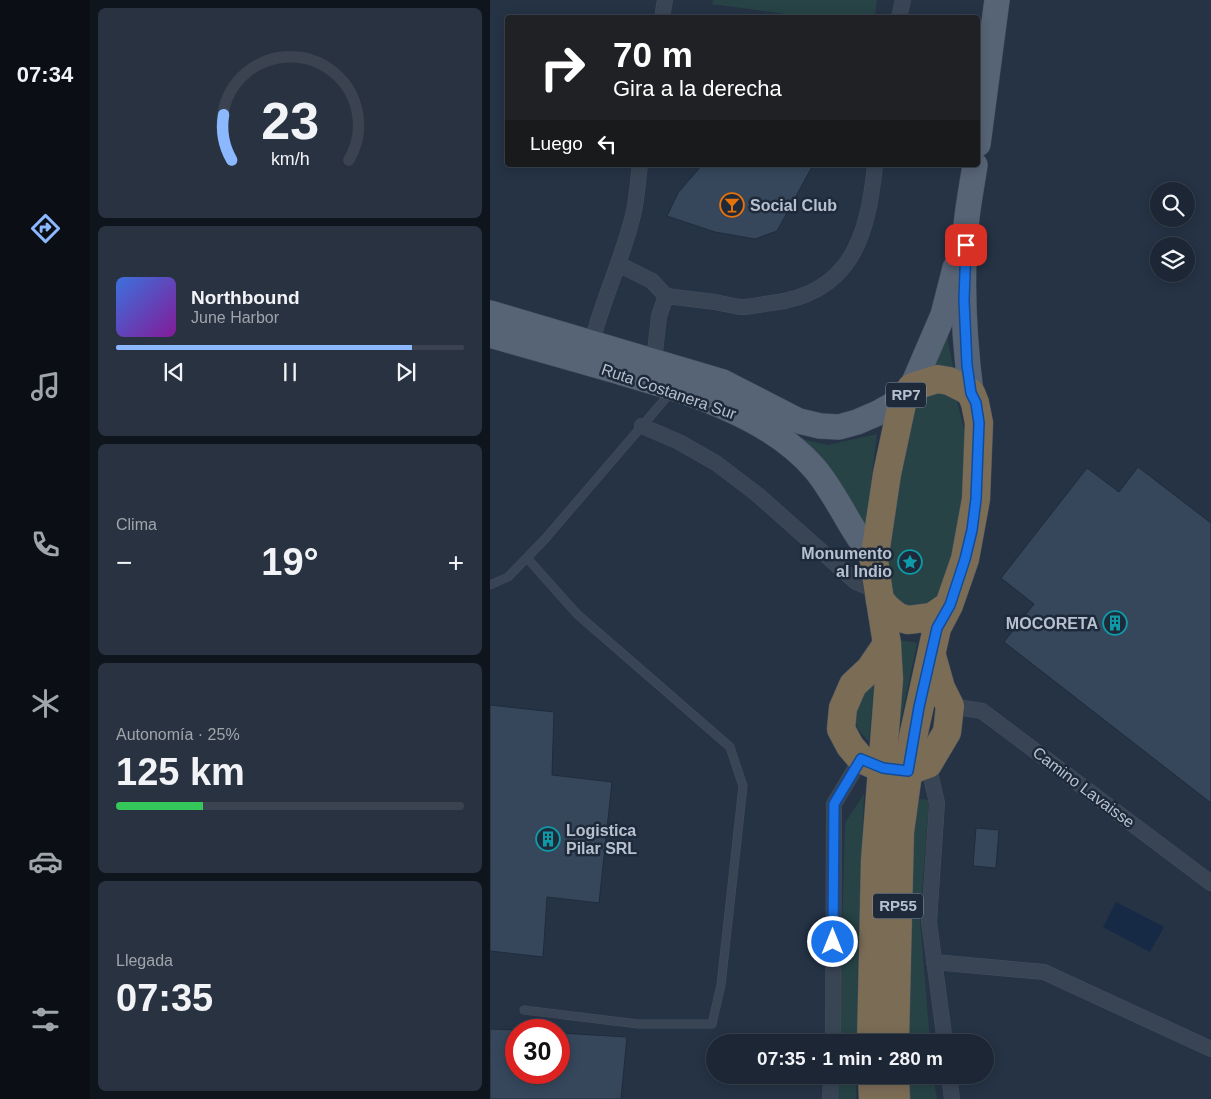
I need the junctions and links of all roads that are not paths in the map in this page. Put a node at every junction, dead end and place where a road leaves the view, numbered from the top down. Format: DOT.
graph roads {
  1 [pos="665,0"];
  2 [pos="902,0"];
  3 [pos="997,0"];
  4 [pos="662,15"];
  5 [pos="900,15"];
  6 [pos="980,129"];
  7 [pos="640,167"];
  8 [pos="876,167"];
  9 [pos="975,167"];
  10 [pos="966,227"];
  11 [pos="618,264"];
  12 [pos="666,296"];
  13 [pos="490,313"];
  14 [pos="490,335"];
  15 [pos="592,342"];
  16 [pos="654,361"];
  17 [pos="673,389"];
  18 [pos="908,393"];
  19 [pos="971,393"];
  20 [pos="642,426"];
  21 [pos="527,558"];
  22 [pos="874,561"];
  23 [pos="490,585"];
  24 [pos="879,596"];
  25 [pos="950,605"];
  26 [pos="887,644"];
  27 [pos="932,656"];
  28 [pos="950,706"];
  29 [pos="895,766"];
  30 [pos="1211,883"];
  31 [pos="934,962"];
  32 [pos="524,1010"];
  33 [pos="833,1034"];
  34 [pos="871,1034"];
  35 [pos="895,1034"];
  36 [pos="944,1034"];
  37 [pos="1211,1049"];
  38 [pos="831,1084"];
  39 [pos="872,1084"];
  40 [pos="895,1084"];
  41 [pos="950,1084"];
  42 [pos="830,1099"];
  43 [pos="873,1099"];
  44 [pos="896,1099"];
  45 [pos="952,1099"];
  1 -- 4 [label="street"];
  2 -- 5 [label="street"];
  3 -- 6 [label="main road"];
  7 -- 11 [label="street"];
  8 -- 12 [label="street"];
  9 -- 10 [label="main road"];
  10 -- 18 [label="main road"];
  10 -- 19 [label="main road"];
  11 -- 12 [label="street"];
  11 -- 15 [label="street"];
  12 -- 16 [label="street"];
  13 -- 15 [label="main road, Ruta Costanera Sur / RP7"];
  14 -- 17 [label="main road, Ruta Costanera Sur / RP7"];
  15 -- 16 [label="main road, Ruta Costanera Sur / RP7"];
  16 -- 18 [label="main road, Ruta Costanera Sur / RP7"];
  17 -- 20 [label="lane"];
  17 -- 22 [label="main road, Ruta Costanera Sur / RP7"];
  18 -- 19 [label="highway, RP7"];
  18 -- 22 [label="highway, RP7"];
  19 -- 25 [label="highway"];
  20 -- 21 [label="lane"];
  20 -- 24 [label="street"];
  21 -- 23 [label="lane"];
  21 -- 32 [label="lane"];
  22 -- 24 [label="highway, RP7"];
  24 -- 25 [label="highway"];
  24 -- 26 [label="highway, RP55"];
  25 -- 27 [label="highway, RP55"];
  26 -- 29 [label="highway, RP55"];
  26 -- 29 [label="highway"];
  27 -- 28 [label="highway"];
  27 -- 29 [label="highway, RP55"];
  28 -- 29 [label="highway"];
  28 -- 30 [label="street, Camino Lavaisse"];
  29 -- 31 [label="street"];
  29 -- 33 [label="street"];
  29 -- 34 [label="highway, RP55"];
  29 -- 35 [label="highway, RP55"];
  31 -- 36 [label="street"];
  31 -- 37 [label="street"];
  38 -- 42 [label="street"];
  39 -- 43 [label="highway"];
  40 -- 44 [label="highway"];
  41 -- 45 [label="street"];
}
